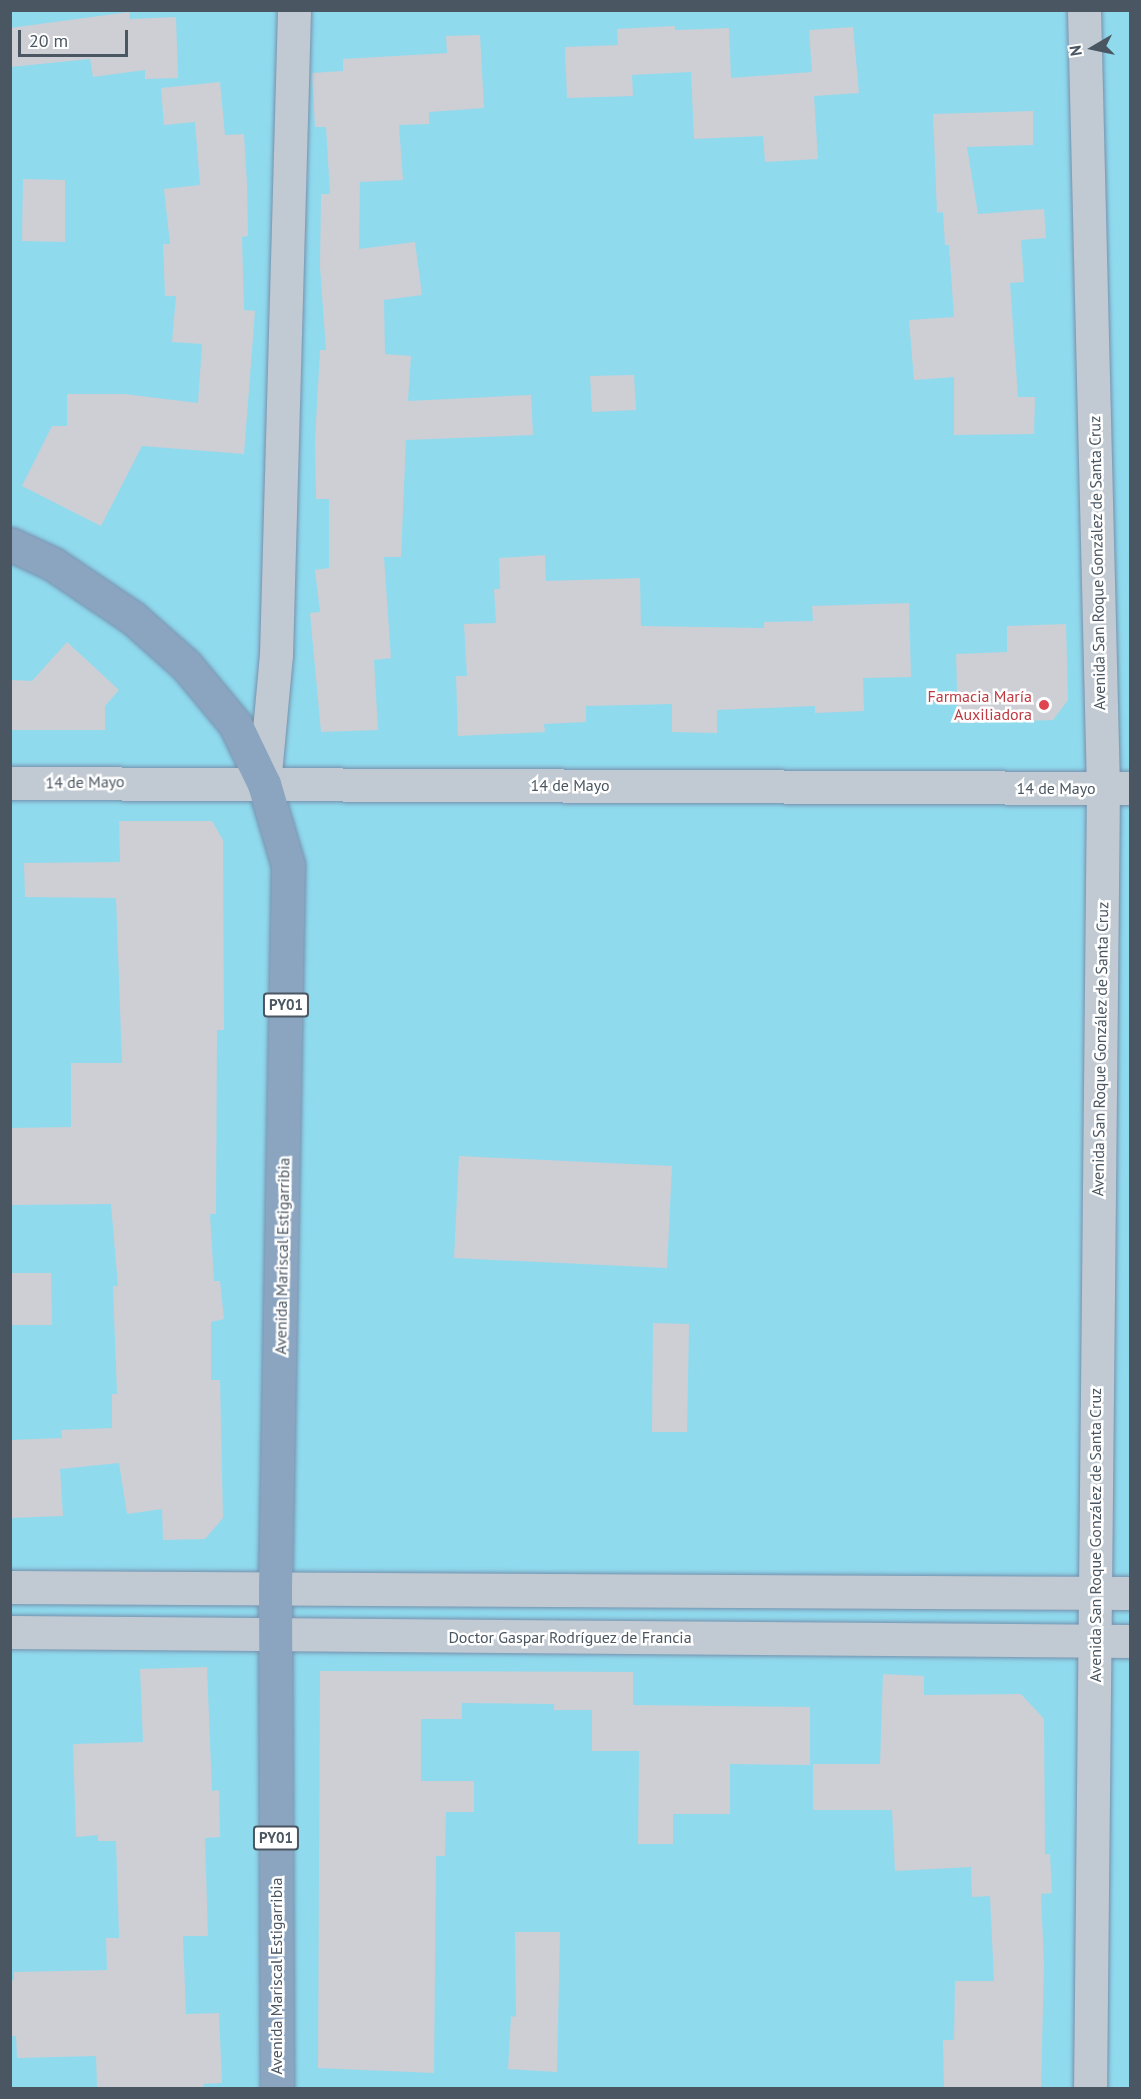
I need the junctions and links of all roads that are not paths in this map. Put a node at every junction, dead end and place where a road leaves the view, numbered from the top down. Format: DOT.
graph roads {
  1 [pos="294,10"];
  2 [pos="1084,10"];
  3 [pos="10,544"];
  4 [pos="10,783"];
  5 [pos="264,784"];
  6 [pos="1117,788"];
  7 [pos="10,1587"];
  8 [pos="276,1588"];
  9 [pos="1094,1593"];
  10 [pos="1131,1593"];
  11 [pos="10,1632"];
  12 [pos="275,1636"];
  13 [pos="1094,1640"];
  14 [pos="1131,1641"];
  15 [pos="277,2088"];
  16 [pos="1090,2088"];
  1 -- 5 [label="street"];
  2 -- 6 [label="street, Avenida San Roque González de Santa Cruz"];
  3 -- 5 [label="highway, Avenida Mariscal Estigarribia / PY01"];
  4 -- 5 [label="street, 14 de Mayo"];
  5 -- 6 [label="street, 14 de Mayo"];
  5 -- 8 [label="highway, Avenida Mariscal Estigarribia / PY01"];
  6 -- 9 [label="street, Avenida San Roque González de Santa Cruz"];
  7 -- 8 [label="street"];
  8 -- 9 [label="street"];
  8 -- 12 [label="highway, Avenida Mariscal Estigarribia / PY01"];
  9 -- 10 [label="street"];
  9 -- 13 [label="street, Avenida San Roque González de Santa Cruz"];
  11 -- 12 [label="street, Doctor Gaspar Rodríguez de Francia"];
  12 -- 13 [label="street, Doctor Gaspar Rodríguez de Francia"];
  12 -- 15 [label="highway, Avenida Mariscal Estigarribia / PY01"];
  13 -- 14 [label="street, Doctor Gaspar Rodríguez de Francia"];
  13 -- 16 [label="street, Avenida San Roque González de Santa Cruz"];
}
